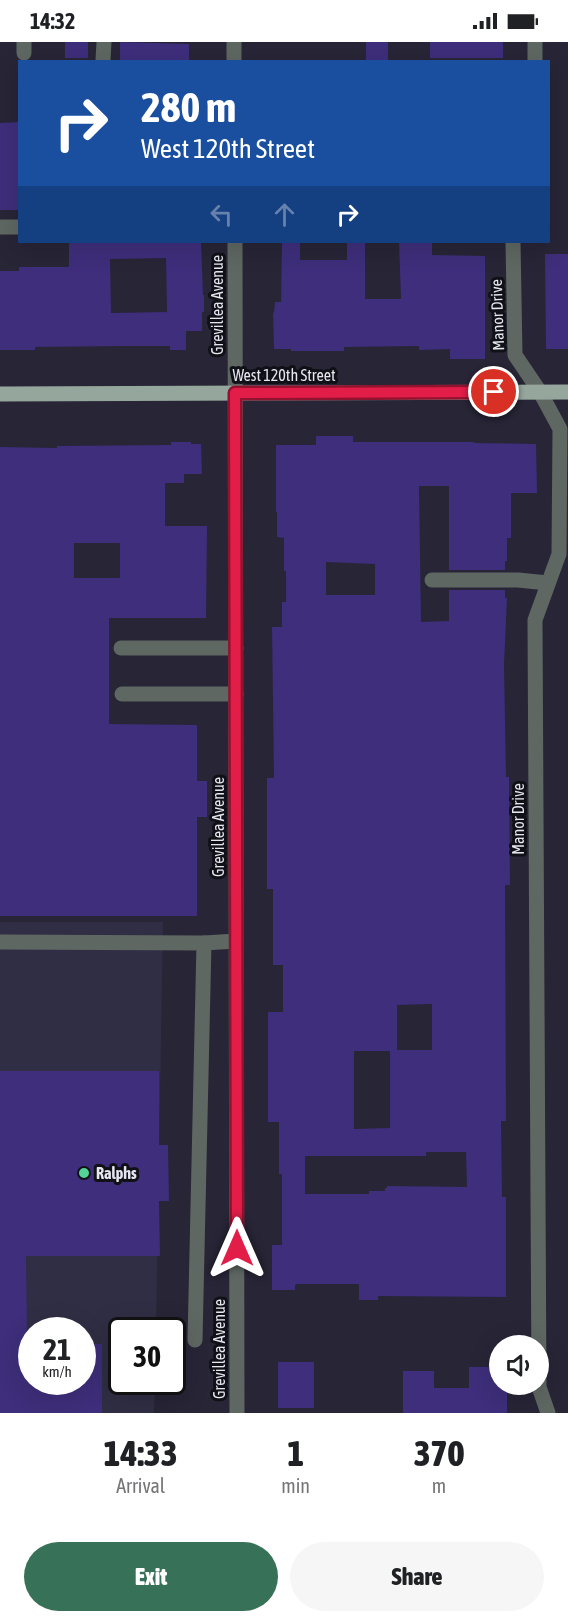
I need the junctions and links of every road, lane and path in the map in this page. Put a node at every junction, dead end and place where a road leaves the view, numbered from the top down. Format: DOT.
graph roads {
  1 [pos="104,42"];
  2 [pos="234,42"];
  3 [pos="535,42"];
  4 [pos="103,60"];
  5 [pos="234,60"];
  6 [pos="535,60"];
  7 [pos="0,227"];
  8 [pos="18,227"];
  9 [pos="235,243"];
  10 [pos="513,243"];
  11 [pos="540,392"];
  12 [pos="568,392"];
  13 [pos="235,393"];
  14 [pos="0,394"];
  15 [pos="432,580"];
  16 [pos="548,583"];
  17 [pos="121,648"];
  18 [pos="236,648"];
  19 [pos="122,694"];
  20 [pos="236,694"];
  21 [pos="236,941"];
  22 [pos="0,942"];
  23 [pos="204,943"];
  24 [pos="195,1340"];
  25 [pos="237,1413"];
  26 [pos="548,1413"];
  1 -- 4 [label="street"];
  2 -- 5 [label="street"];
  3 -- 6 [label="street"];
  7 -- 8 [label="street"];
  9 -- 13 [label="street, Grevillea Avenue"];
  10 -- 11 [label="street, Manor Drive"];
  11 -- 12 [label="main road, West 120th Street"];
  11 -- 13 [label="main road, West 120th Street"];
  11 -- 16 [label="street, Manor Drive"];
  13 -- 14 [label="main road, West 120th Street"];
  13 -- 18 [label="street, Grevillea Avenue"];
  15 -- 16 [label="street"];
  16 -- 26 [label="street, Manor Drive"];
  17 -- 18 [label="street"];
  18 -- 20 [label="street, Grevillea Avenue"];
  19 -- 20 [label="street"];
  20 -- 21 [label="street, Grevillea Avenue"];
  21 -- 23 [label="street"];
  21 -- 25 [label="street, Grevillea Avenue"];
  22 -- 23 [label="street"];
  23 -- 24 [label="street"];
}
